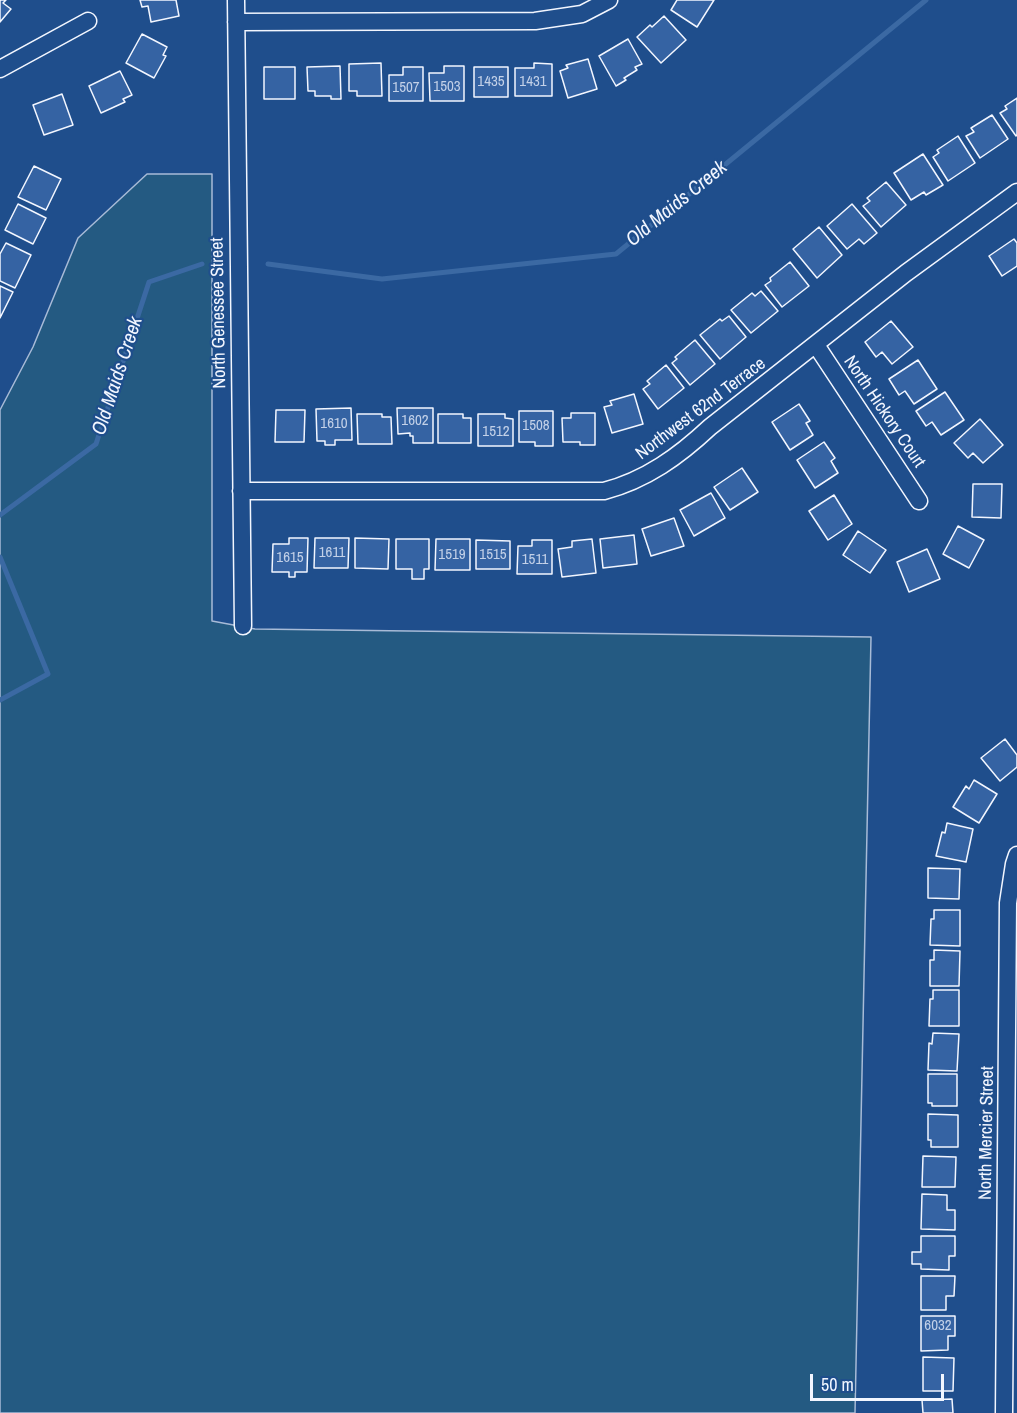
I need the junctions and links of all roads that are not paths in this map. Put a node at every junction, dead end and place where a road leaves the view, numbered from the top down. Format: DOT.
graph roads {
  1 [pos="236,0"];
  2 [pos="609,0"];
  3 [pos="88,21"];
  4 [pos="236,22"];
  5 [pos="0,69"];
  6 [pos="1017,192"];
  7 [pos="816,345"];
  8 [pos="242,491"];
  9 [pos="919,501"];
  10 [pos="243,626"];
  11 [pos="1017,855"];
  12 [pos="1012,1057"];
  13 [pos="1004,1413"];
  1 -- 4 [label="street, North Genessee Street"];
  2 -- 4 [label="street"];
  3 -- 5 [label="street"];
  4 -- 8 [label="street, North Genessee Street"];
  6 -- 7 [label="street, Northwest 62nd Terrace"];
  7 -- 8 [label="street, Northwest 62nd Terrace"];
  7 -- 9 [label="street, North Hickory Court"];
  8 -- 10 [label="street, North Genessee Street"];
  11 -- 12 [label="street, North Mercier Street"];
  12 -- 13 [label="street, North Mercier Street"];
}
